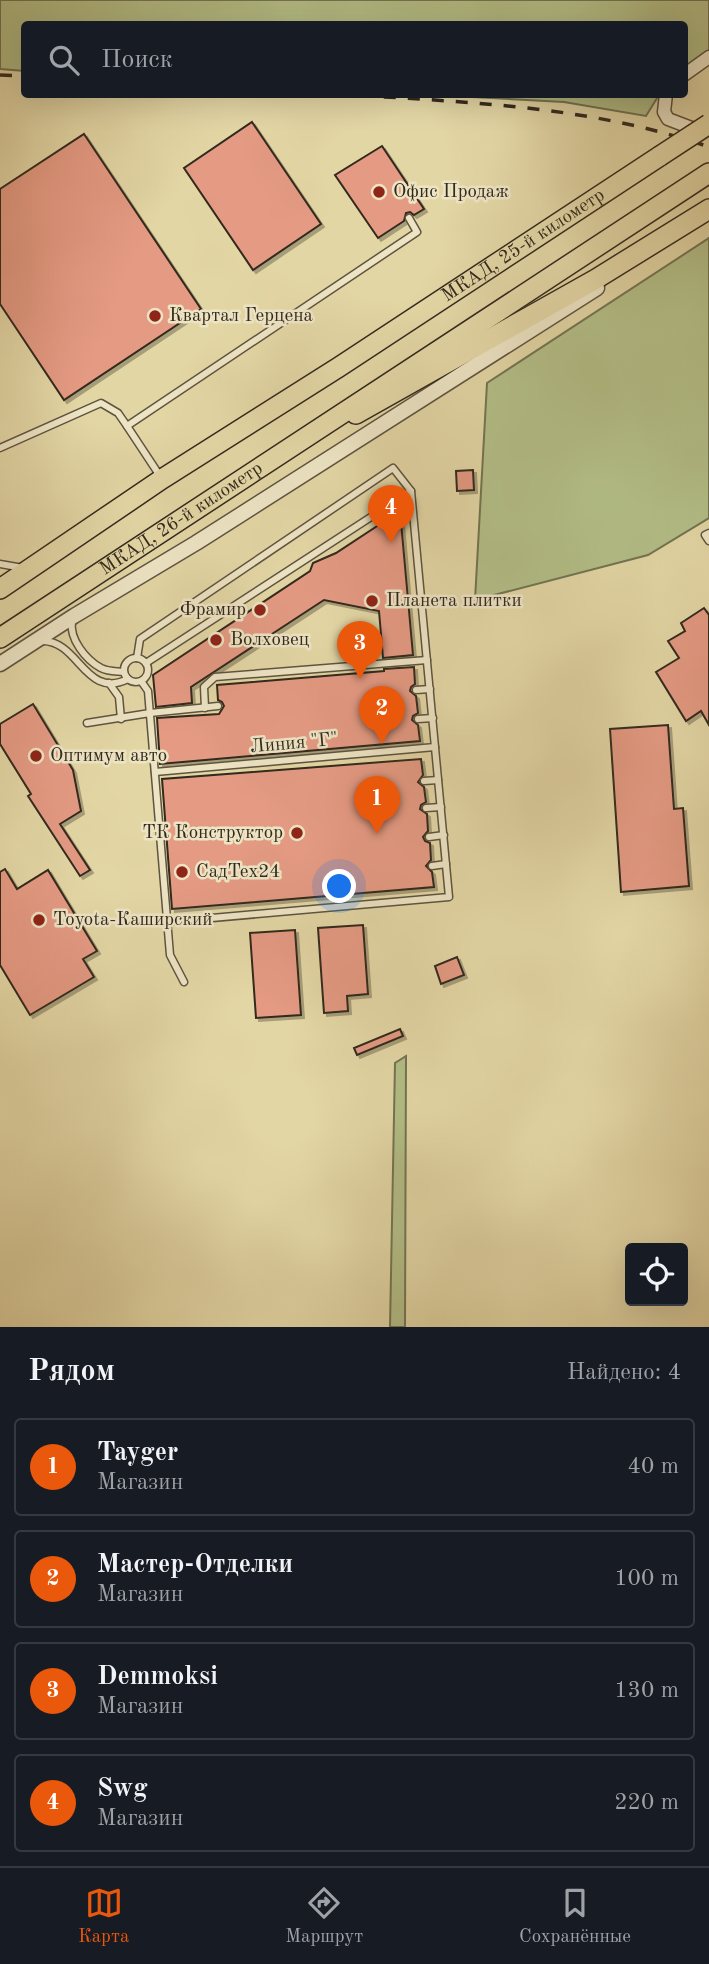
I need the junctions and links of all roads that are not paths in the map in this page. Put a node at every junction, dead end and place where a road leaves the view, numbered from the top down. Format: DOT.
graph roads {
  1 [pos="709,57"];
  2 [pos="688,72"];
  3 [pos="666,98"];
  4 [pos="709,124"];
  5 [pos="709,135"];
  6 [pos="708,174"];
  7 [pos="703,213"];
  8 [pos="409,218"];
  9 [pos="127,426"];
  10 [pos="0,448"];
  11 [pos="258,469"];
  12 [pos="162,479"];
  13 [pos="411,491"];
  14 [pos="709,533"];
  15 [pos="709,541"];
  16 [pos="0,564"];
  17 [pos="32,569"];
  18 [pos="0,589"];
  19 [pos="74,616"];
  20 [pos="0,638"];
  21 [pos="33,643"];
  22 [pos="137,658"];
  23 [pos="427,660"];
  24 [pos="146,663"];
  25 [pos="0,664"];
  26 [pos="126,675"];
  27 [pos="141,681"];
  28 [pos="109,682"];
  29 [pos="430,689"];
  30 [pos="416,691"];
  31 [pos="218,706"];
  32 [pos="205,708"];
  33 [pos="150,713"];
  34 [pos="433,718"];
  35 [pos="121,719"];
  36 [pos="418,719"];
  37 [pos="87,723"];
  38 [pos="435,747"];
  39 [pos="155,772"];
  40 [pos="438,780"];
  41 [pos="424,781"];
  42 [pos="441,807"];
  43 [pos="426,808"];
  44 [pos="444,835"];
  45 [pos="429,837"];
  46 [pos="446,864"];
  47 [pos="432,866"];
  48 [pos="167,922"];
  49 [pos="184,982"];
  1 -- 2 [label="street"];
  3 -- 5 [label="street"];
  4 -- 12 [label="main road, МКАД, 25-й километр, bridge"];
  6 -- 11 [label="main road, МКАД, 26-й километр"];
  7 -- 11 [label="main road"];
  7 -- 19 [label="street"];
  8 -- 9 [label="lane"];
  9 -- 10 [label="lane"];
  9 -- 12 [label="lane"];
  11 -- 20 [label="main road, МКАД, 26-й километр"];
  12 -- 17 [label="main road"];
  13 -- 22 [label="lane"];
  13 -- 23 [label="lane"];
  13 -- 24 [label="lane"];
  14 -- 15 [label="lane"];
  16 -- 17 [label="lane"];
  17 -- 18 [label="main road"];
  19 -- 21 [label="street"];
  19 -- 26 [label="lane"];
  21 -- 25 [label="street"];
  21 -- 28 [label="lane"];
  22 -- 24 [label="lane"];
  22 -- 26 [label="lane"];
  23 -- 29 [label="lane"];
  23 -- 32 [label="lane"];
  24 -- 27 [label="lane"];
  26 -- 27 [label="lane"];
  26 -- 28 [label="lane"];
  27 -- 33 [label="lane"];
  28 -- 35 [label="lane"];
  29 -- 30 [label="lane"];
  29 -- 34 [label="lane"];
  31 -- 32 [label="lane"];
  32 -- 33 [label="lane"];
  33 -- 35 [label="lane"];
  33 -- 39 [label="lane"];
  34 -- 36 [label="lane"];
  34 -- 38 [label="lane"];
  35 -- 37 [label="lane"];
  38 -- 39 [label="lane, Линия \"Г\""];
  38 -- 40 [label="lane"];
  39 -- 48 [label="lane"];
  40 -- 41 [label="lane"];
  40 -- 42 [label="lane"];
  42 -- 43 [label="lane"];
  42 -- 44 [label="lane"];
  44 -- 45 [label="lane"];
  44 -- 46 [label="lane"];
  46 -- 47 [label="lane"];
  46 -- 48 [label="lane"];
  48 -- 49 [label="lane"];
}
